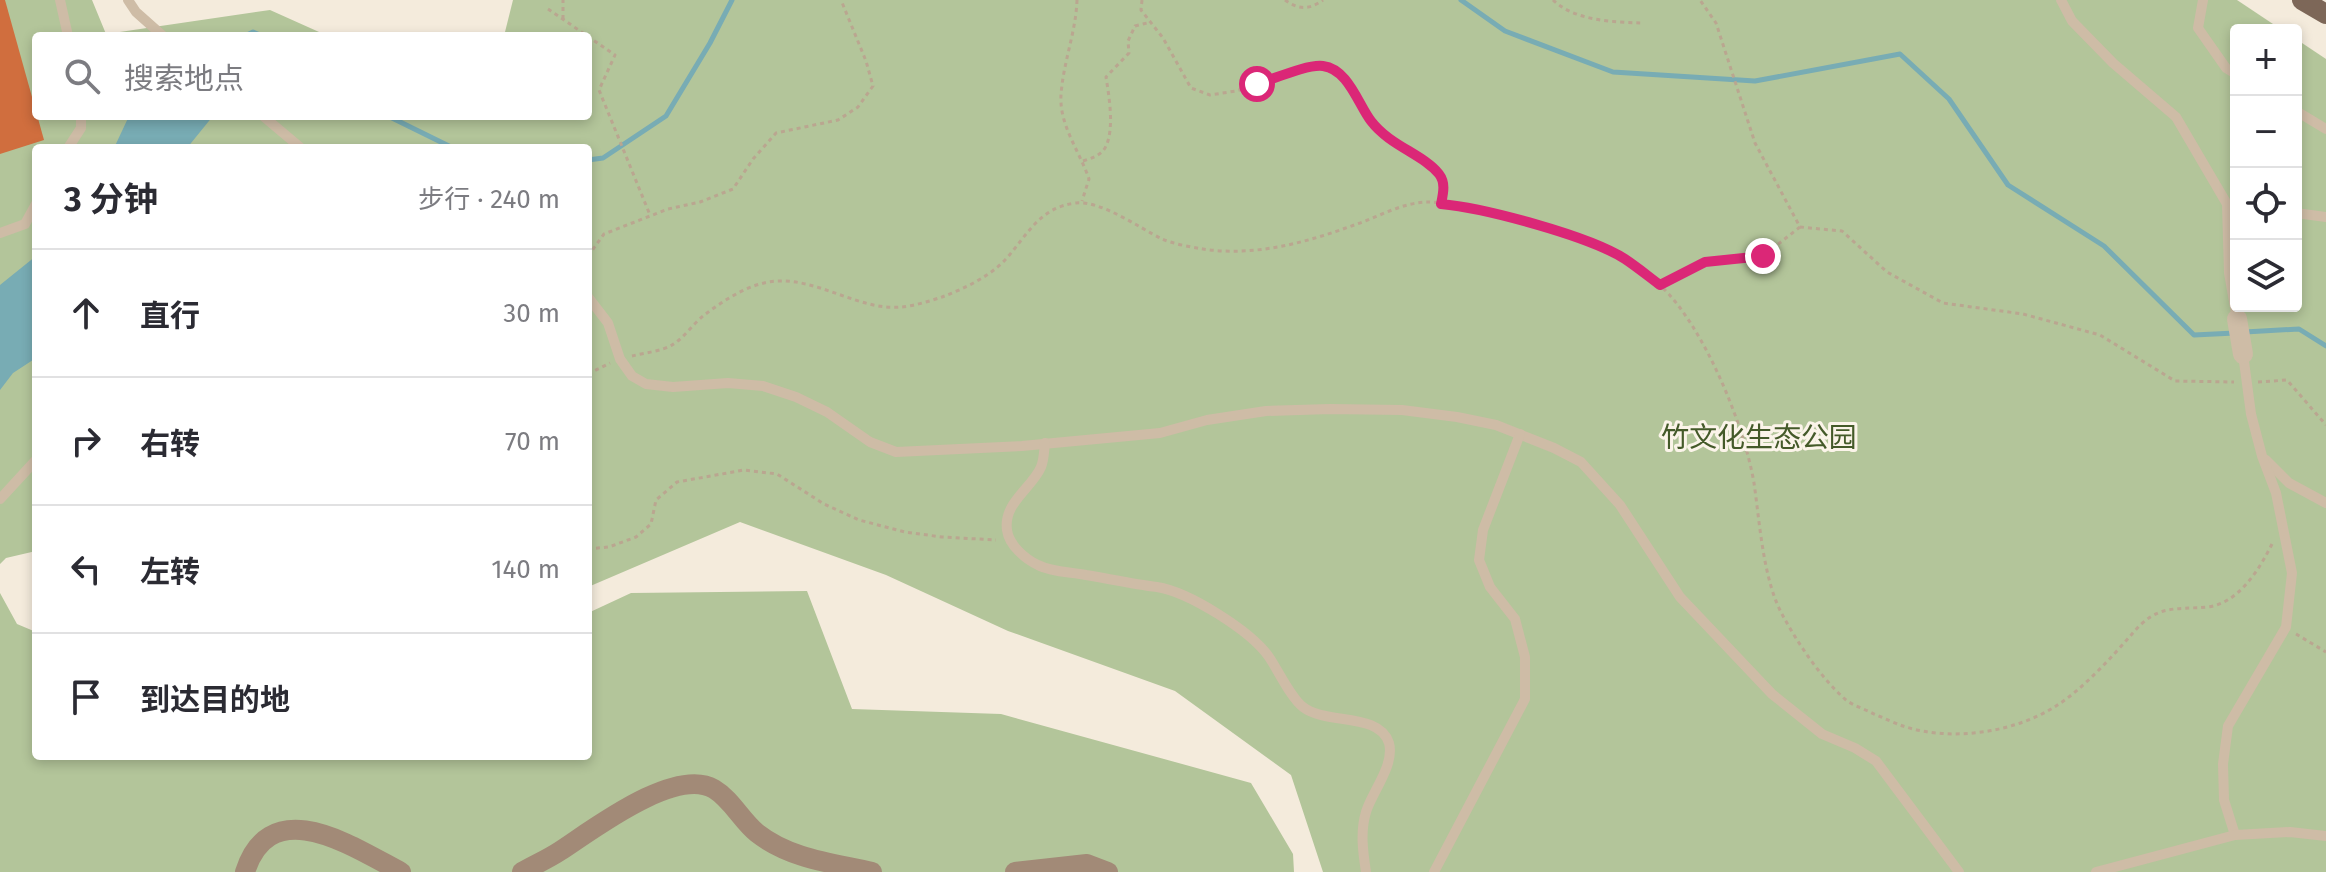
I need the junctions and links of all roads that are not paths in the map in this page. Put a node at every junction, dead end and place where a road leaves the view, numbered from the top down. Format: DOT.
graph roads {
  1 [pos="60,0"];
  2 [pos="128,0"];
  3 [pos="2061,0"];
  4 [pos="2203,0"];
  5 [pos="2302,0"];
  6 [pos="2326,14"];
  7 [pos="67,32"];
  8 [pos="158,32"];
  9 [pos="2230,70"];
  10 [pos="2302,115"];
  11 [pos="81,120"];
  12 [pos="267,120"];
  13 [pos="2326,129"];
  14 [pos="71,144"];
  15 [pos="288,144"];
  16 [pos="2230,202"];
  17 [pos="32,211"];
  18 [pos="2302,214"];
  19 [pos="2326,217"];
  20 [pos="0,233"];
  21 [pos="2230,240"];
  22 [pos="592,302"];
  23 [pos="2237,319"];
  24 [pos="2243,354"];
  25 [pos="1520,434"];
  26 [pos="1045,443"];
  27 [pos="2262,456"];
  28 [pos="32,464"];
  29 [pos="0,499"];
  30 [pos="2326,503"];
  31 [pos="2235,835"];
  32 [pos="2326,836"];
  33 [pos="245,872"];
  34 [pos="401,872"];
  35 [pos="522,872"];
  36 [pos="872,872"];
  37 [pos="1015,872"];
  38 [pos="1108,872"];
  39 [pos="1366,872"];
  40 [pos="1434,872"];
  41 [pos="1959,872"];
  42 [pos="2096,872"];
  1 -- 7 [label="lane"];
  2 -- 8 [label="lane"];
  3 -- 16 [label="lane"];
  4 -- 9 [label="lane"];
  5 -- 6 [label="main road"];
  10 -- 13 [label="lane"];
  11 -- 14 [label="lane"];
  12 -- 15 [label="lane"];
  17 -- 20 [label="lane"];
  18 -- 19 [label="lane"];
  21 -- 23 [label="lane"];
  22 -- 26 [label="lane"];
  23 -- 24 [label="street"];
  24 -- 27 [label="lane"];
  25 -- 26 [label="lane"];
  25 -- 40 [label="lane"];
  25 -- 41 [label="lane"];
  26 -- 39 [label="lane"];
  27 -- 30 [label="lane"];
  27 -- 31 [label="lane"];
  28 -- 29 [label="lane"];
  31 -- 32 [label="lane"];
  31 -- 42 [label="lane"];
  33 -- 34 [label="street"];
  35 -- 36 [label="street"];
  37 -- 38 [label="street"];
}
